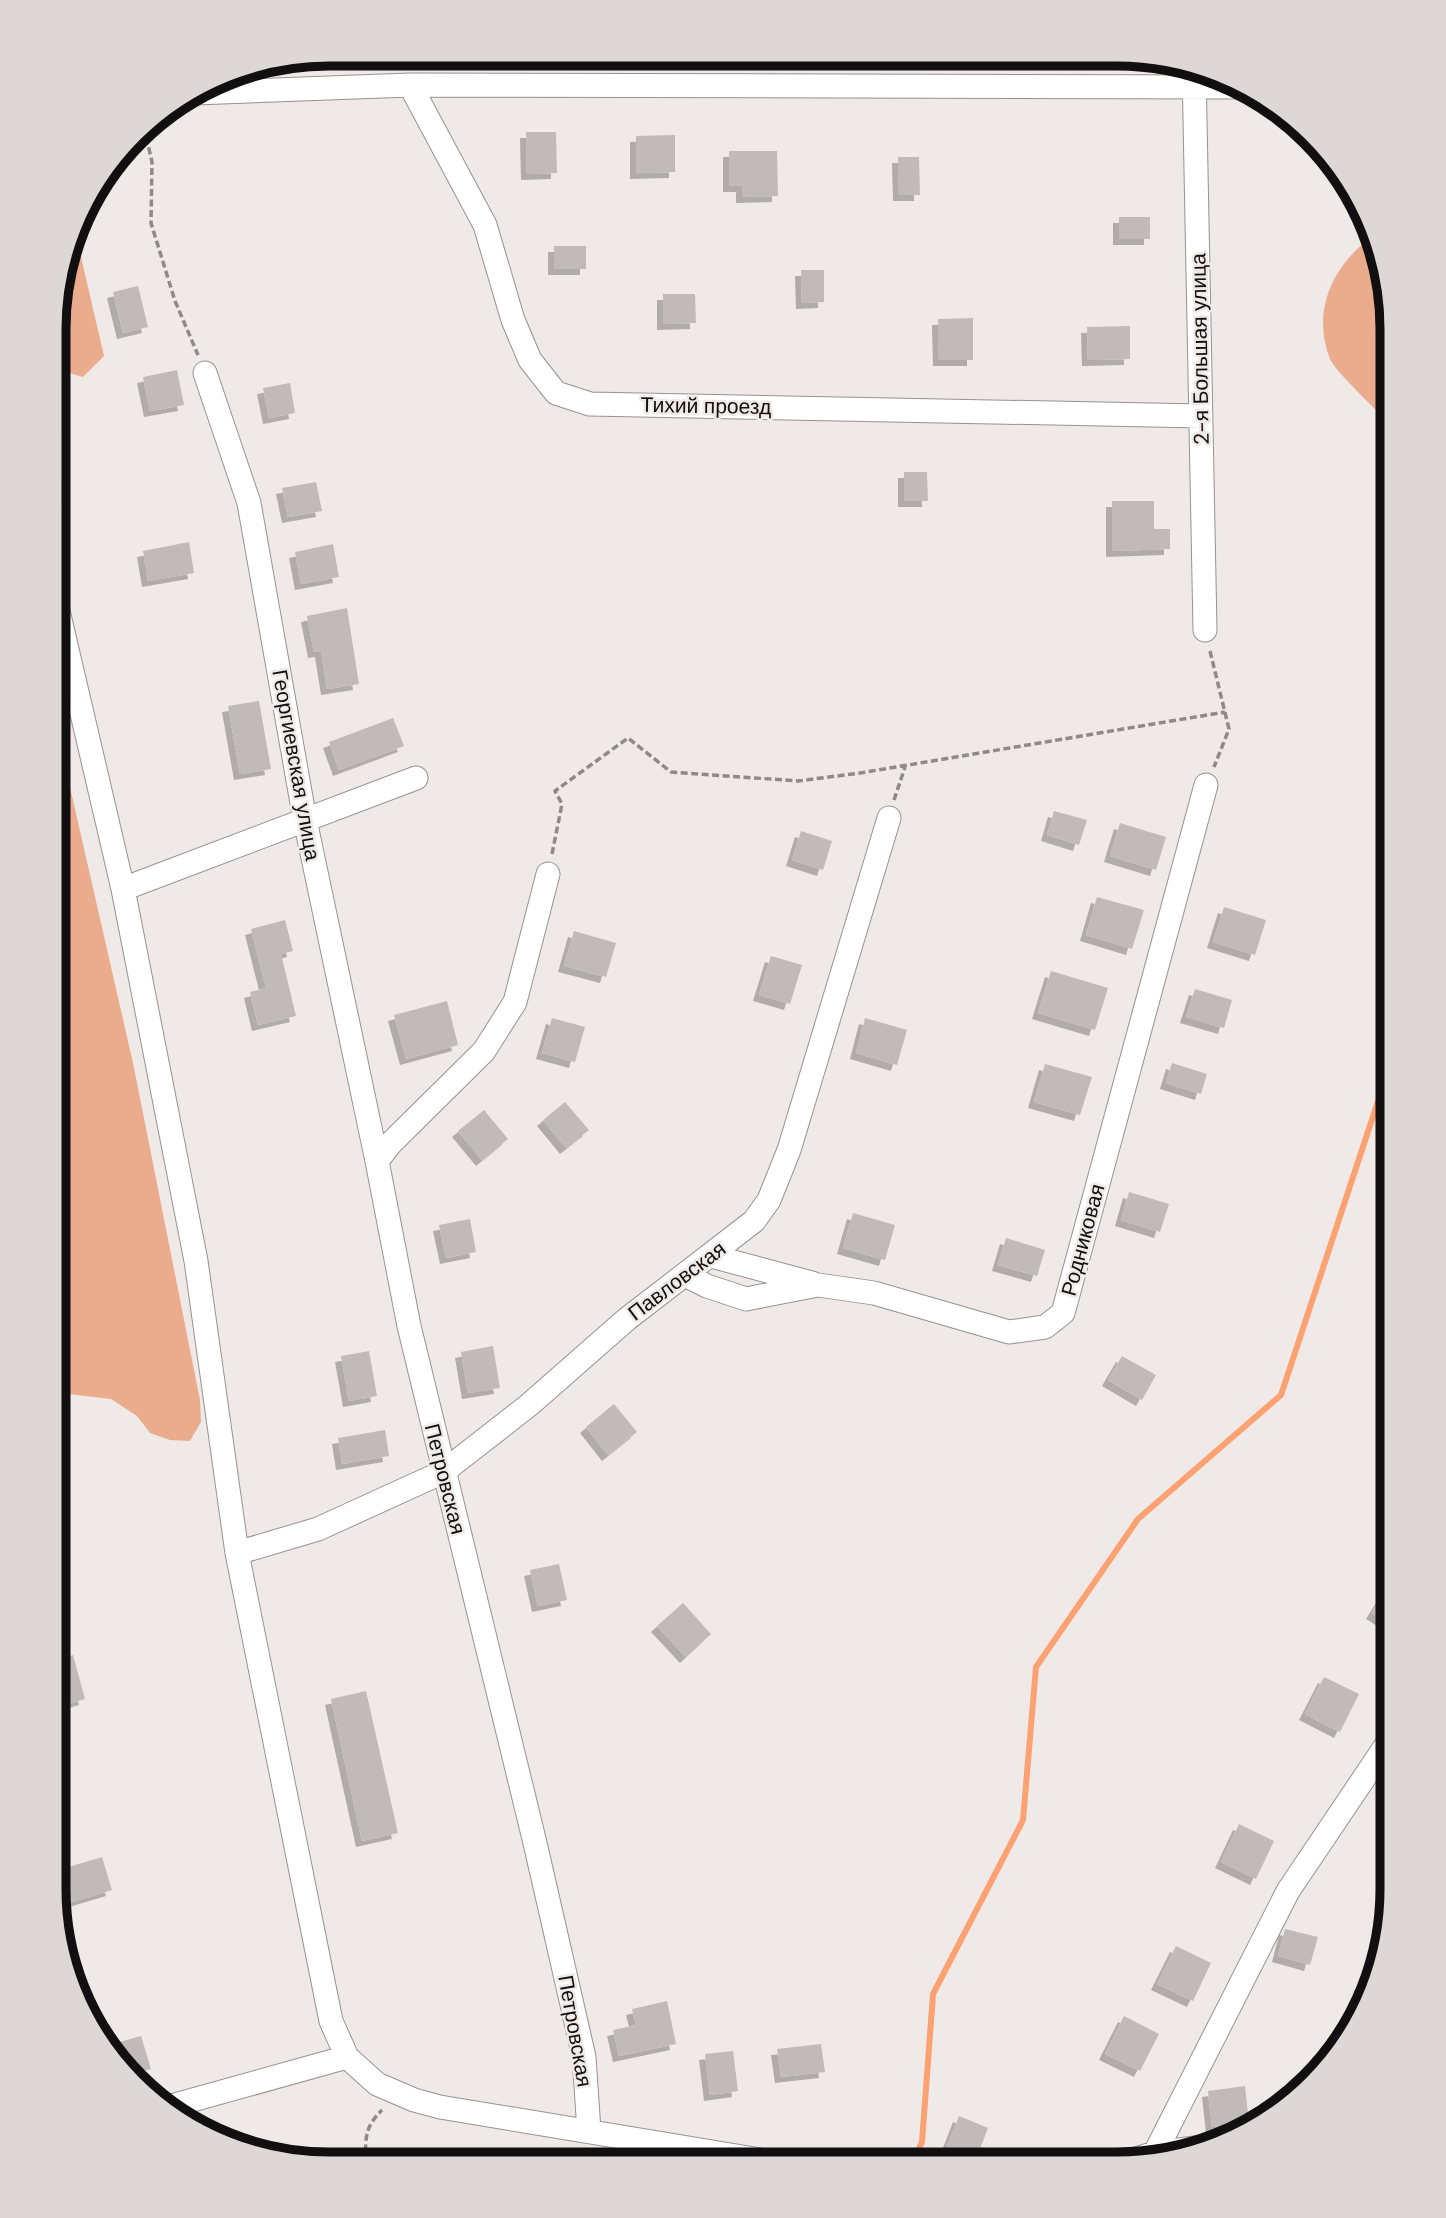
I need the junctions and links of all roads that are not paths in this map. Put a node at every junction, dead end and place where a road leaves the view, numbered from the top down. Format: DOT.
graph roads {
  1 [pos="1191,77"];
  2 [pos="1194,77"];
  3 [pos="410,85"];
  4 [pos="217,92"];
  5 [pos="205,373"];
  6 [pos="1201,416"];
  7 [pos="1205,630"];
  8 [pos="66,645"];
  9 [pos="416,778"];
  10 [pos="1206,785"];
  11 [pos="888,818"];
  12 [pos="305,820"];
  13 [pos="548,874"];
  14 [pos="123,889"];
  15 [pos="377,1161"];
  16 [pos="711,1256"];
  17 [pos="685,1275"];
  18 [pos="818,1285"];
  19 [pos="443,1472"];
  20 [pos="237,1553"];
  21 [pos="1380,1754"];
  22 [pos="347,2057"];
  23 [pos="179,2104"];
  24 [pos="589,2131"];
  25 [pos="1158,2148"];
  26 [pos="713,2152"];
  1 -- 3 [label="street"];
  2 -- 6 [label="street, 2-я Большая улица"];
  3 -- 4 [label="street"];
  3 -- 6 [label="street, Тихий проезд"];
  5 -- 12 [label="street, Георгиевская улица"];
  6 -- 7 [label="street, 2-я Большая улица"];
  8 -- 14 [label="street"];
  9 -- 12 [label="street"];
  10 -- 18 [label="street, Родниковая"];
  11 -- 16 [label="street, Павловская"];
  12 -- 14 [label="street"];
  12 -- 15 [label="street, Георгиевская улица"];
  13 -- 15 [label="street"];
  14 -- 20 [label="street"];
  15 -- 19 [label="street, Петровская"];
  16 -- 17 [label="street, Павловская"];
  16 -- 18 [label="street"];
  17 -- 18 [label="street, Родниковая"];
  17 -- 19 [label="street, Павловская"];
  19 -- 20 [label="street, Павловская"];
  19 -- 24 [label="street, Петровская"];
  20 -- 22 [label="street"];
  21 -- 25 [label="street"];
  22 -- 23 [label="street"];
  22 -- 24 [label="street"];
  24 -- 26 [label="street"];
}
